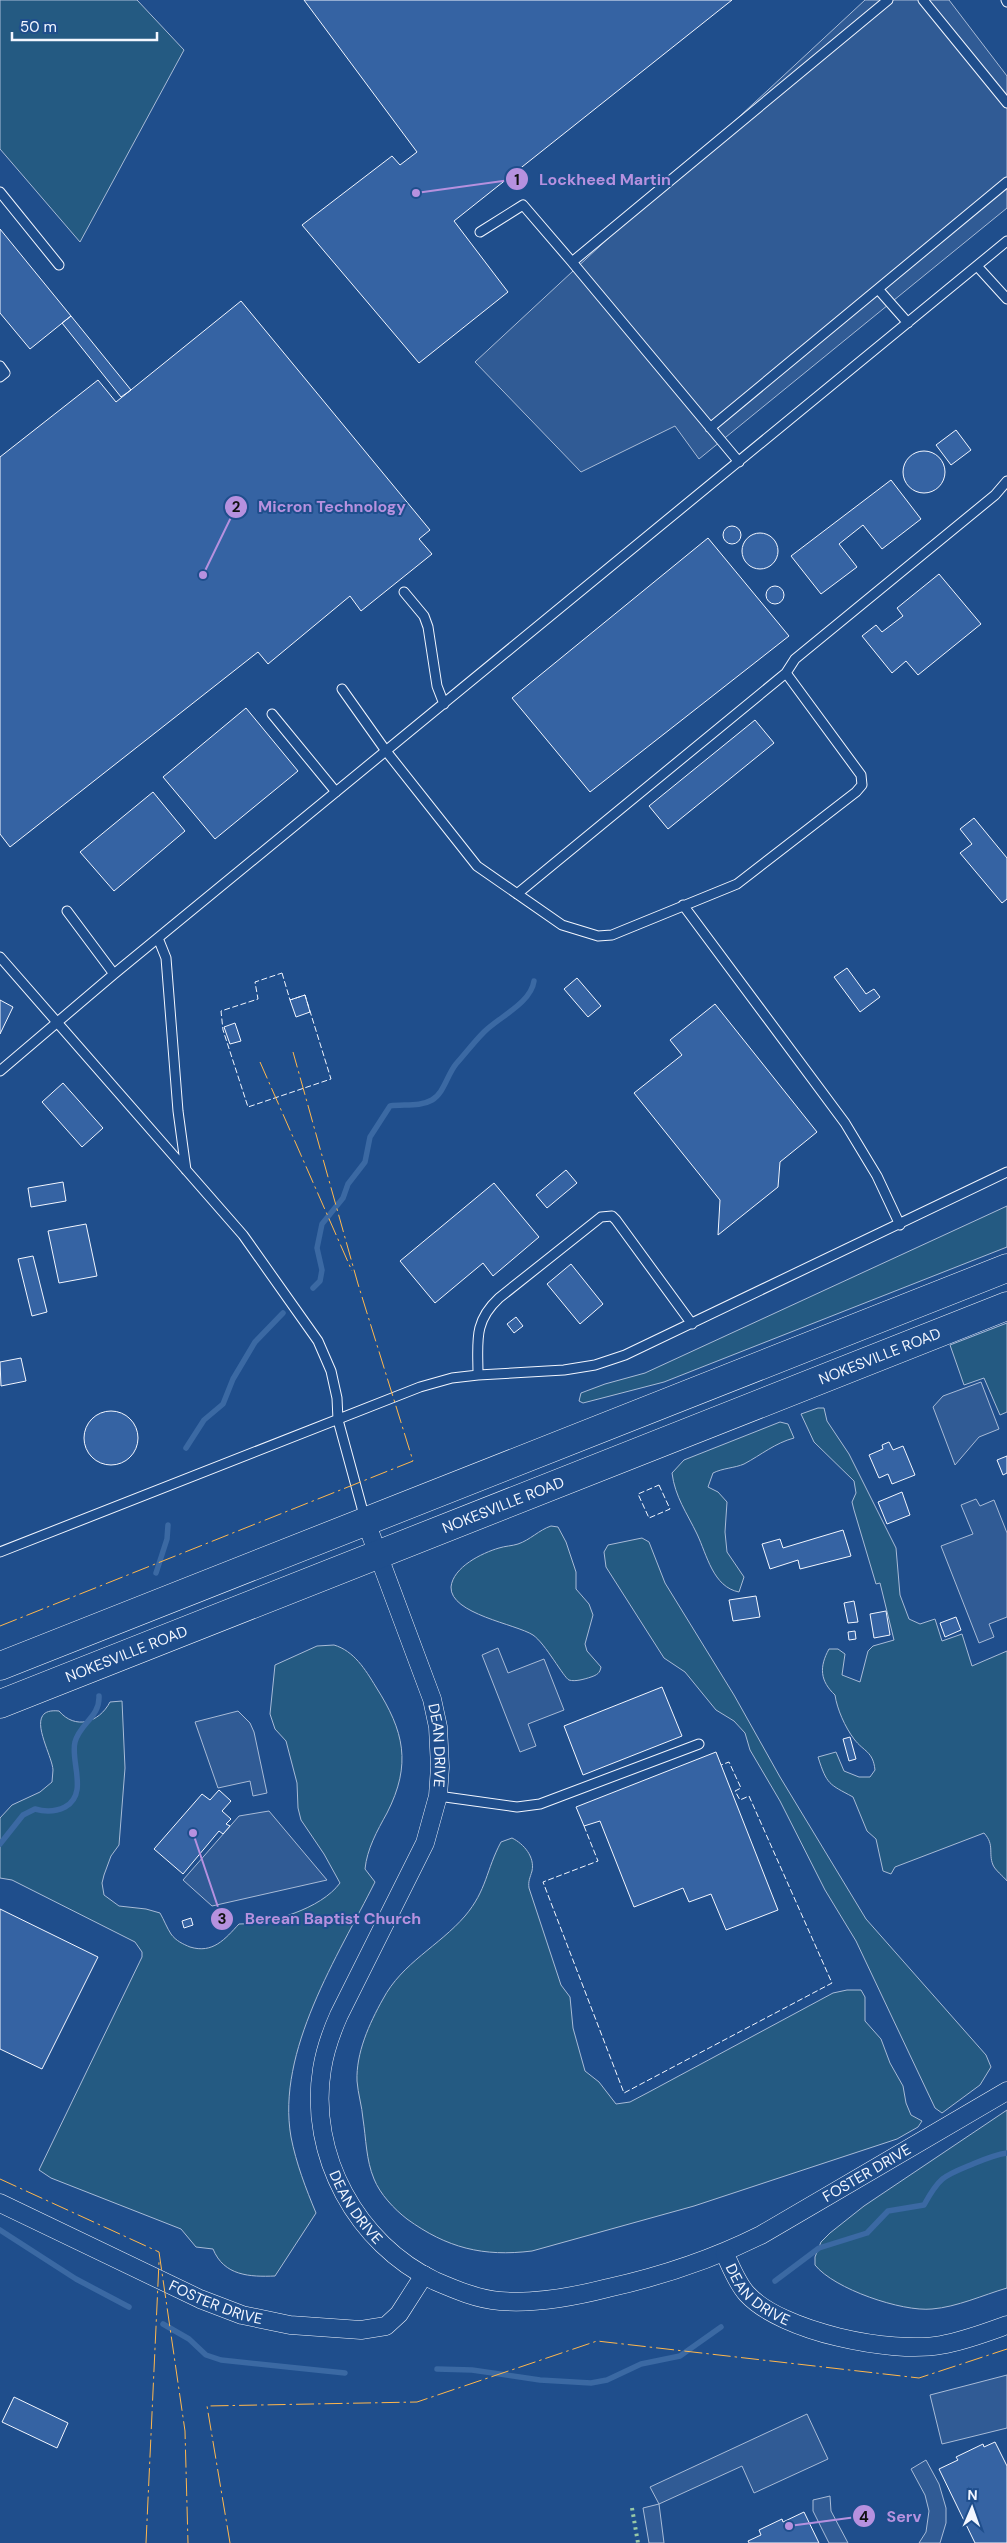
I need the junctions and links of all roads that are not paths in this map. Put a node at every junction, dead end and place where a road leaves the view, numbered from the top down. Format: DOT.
graph roads {
  1 [pos="888,0"];
  2 [pos="923,0"];
  3 [pos="1007,103"];
  4 [pos="1007,182"];
  5 [pos="0,192"];
  6 [pos="480,232"];
  7 [pos="1007,241"];
  8 [pos="572,262"];
  9 [pos="60,265"];
  10 [pos="977,266"];
  11 [pos="878,289"];
  12 [pos="1007,299"];
  13 [pos="908,323"];
  14 [pos="0,366"];
  15 [pos="0,376"];
  16 [pos="710,428"];
  17 [pos="739,462"];
  18 [pos="1007,481"];
  19 [pos="404,592"];
  20 [pos="786,673"];
  21 [pos="342,688"];
  22 [pos="444,704"];
  23 [pos="272,714"];
  24 [pos="386,751"];
  25 [pos="336,792"];
  26 [pos="517,894"];
  27 [pos="683,905"];
  28 [pos="67,911"];
  29 [pos="158,938"];
  30 [pos="0,957"];
  31 [pos="114,974"];
  32 [pos="57,1024"];
  33 [pos="0,1071"];
  34 [pos="186,1170"];
  35 [pos="1007,1172"];
  36 [pos="900,1225"];
  37 [pos="1007,1268"];
  38 [pos="919,1303"];
  39 [pos="1007,1306"];
  40 [pos="692,1324"];
  41 [pos="932,1334"];
  42 [pos="478,1375"];
  43 [pos="338,1420"];
  44 [pos="366,1522"];
  45 [pos="0,1552"];
  46 [pos="378,1553"];
  47 [pos="0,1666"];
  48 [pos="0,1704"];
  49 [pos="699,1744"];
  50 [pos="438,1796"];
  51 [pos="1007,2091"];
  52 [pos="0,2203"];
  53 [pos="724,2254"];
  54 [pos="424,2275"];
  55 [pos="1007,2325"];
  1 -- 8 [label="lane"];
  2 -- 3 [label="lane"];
  4 -- 11 [label="lane"];
  5 -- 9 [label="lane"];
  6 -- 8 [label="lane"];
  7 -- 10 [label="lane"];
  8 -- 16 [label="lane"];
  10 -- 12 [label="lane"];
  10 -- 13 [label="lane"];
  11 -- 13 [label="lane"];
  11 -- 16 [label="lane"];
  13 -- 17 [label="lane"];
  14 -- 15 [label="lane"];
  16 -- 17 [label="lane"];
  17 -- 22 [label="lane"];
  18 -- 20 [label="lane"];
  19 -- 22 [label="lane"];
  20 -- 26 [label="lane"];
  20 -- 27 [label="lane"];
  21 -- 24 [label="lane"];
  22 -- 24 [label="lane"];
  23 -- 25 [label="lane"];
  24 -- 25 [label="lane"];
  24 -- 26 [label="lane"];
  25 -- 29 [label="lane"];
  26 -- 27 [label="lane"];
  27 -- 36 [label="lane"];
  28 -- 31 [label="lane"];
  29 -- 31 [label="lane"];
  29 -- 34 [label="lane"];
  30 -- 32 [label="lane"];
  31 -- 32 [label="lane"];
  32 -- 33 [label="lane"];
  32 -- 34 [label="lane"];
  34 -- 43 [label="lane"];
  35 -- 36 [label="lane"];
  36 -- 40 [label="lane"];
  37 -- 38 [label="highway"];
  38 -- 41 [label="highway"];
  38 -- 44 [label="highway"];
  39 -- 41 [label="highway, NOKESVILLE ROAD"];
  40 -- 42 [label="lane"];
  40 -- 42 [label="lane"];
  41 -- 46 [label="highway, NOKESVILLE ROAD"];
  42 -- 43 [label="lane"];
  43 -- 44 [label="lane"];
  43 -- 45 [label="lane"];
  44 -- 46 [label="street, DEAN DRIVE"];
  44 -- 47 [label="highway"];
  46 -- 48 [label="highway, NOKESVILLE ROAD"];
  46 -- 50 [label="street, DEAN DRIVE"];
  49 -- 50 [label="lane"];
  50 -- 54 [label="street, DEAN DRIVE"];
  51 -- 53 [label="street, FOSTER DRIVE"];
  52 -- 54 [label="street, FOSTER DRIVE"];
  53 -- 54 [label="street, DEAN DRIVE"];
  53 -- 55 [label="street, DEAN DRIVE"];
}
